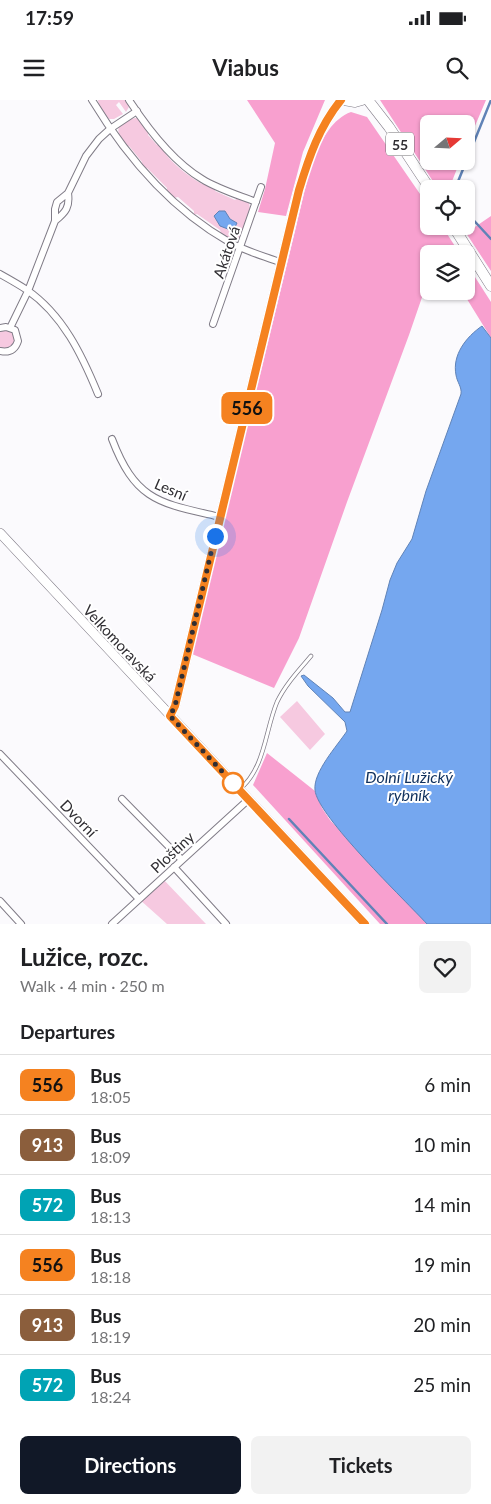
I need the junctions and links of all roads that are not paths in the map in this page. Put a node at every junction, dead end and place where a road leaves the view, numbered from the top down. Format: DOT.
graph roads {
  1 [pos="92,100"];
  2 [pos="129,100"];
  3 [pos="343,100"];
  4 [pos="362,100"];
  5 [pos="368,100"];
  6 [pos="136,111"];
  7 [pos="110,130"];
  8 [pos="424,180"];
  9 [pos="261,188"];
  10 [pos="68,193"];
  11 [pos="256,202"];
  12 [pos="55,221"];
  13 [pos="459,235"];
  14 [pos="241,248"];
  15 [pos="282,263"];
  16 [pos="0,274"];
  17 [pos="491,286"];
  18 [pos="28,291"];
  19 [pos="213,324"];
  20 [pos="0,328"];
  21 [pos="10,328"];
  22 [pos="0,351"];
  23 [pos="98,394"];
  24 [pos="112,439"];
  25 [pos="220,517"];
  26 [pos="0,533"];
  27 [pos="311,656"];
  28 [pos="170,716"];
  29 [pos="0,754"];
  30 [pos="240,790"];
  31 [pos="122,799"];
  32 [pos="248,799"];
  33 [pos="182,860"];
  34 [pos="174,868"];
  35 [pos="139,899"];
  36 [pos="0,902"];
  37 [pos="21,924"];
  38 [pos="112,924"];
  39 [pos="226,924"];
  40 [pos="365,924"];
  1 -- 7 [label="street"];
  2 -- 6 [label="street"];
  3 -- 4 [label="main road"];
  3 -- 15 [label="street"];
  5 -- 8 [label="main road, 55"];
  6 -- 7 [label="street"];
  6 -- 11 [label="street"];
  7 -- 10 [label="street"];
  7 -- 14 [label="street"];
  9 -- 11 [label="street, Akátová"];
  10 -- 12 [label="street"];
  10 -- 12 [label="street"];
  11 -- 14 [label="street, Akátová"];
  12 -- 18 [label="street"];
  13 -- 17 [label="main road"];
  14 -- 15 [label="street"];
  14 -- 19 [label="street, Akátová"];
  15 -- 25 [label="street"];
  16 -- 18 [label="street"];
  18 -- 21 [label="street"];
  18 -- 23 [label="street"];
  20 -- 21 [label="street"];
  21 -- 22 [label="street"];
  24 -- 25 [label="street, Lesní"];
  25 -- 28 [label="street"];
  26 -- 28 [label="street, Velkomoravská"];
  27 -- 30 [label="lane"];
  28 -- 30 [label="street, Velkomoravská"];
  29 -- 35 [label="street, Dvorní"];
  30 -- 32 [label="street, Velkomoravská"];
  31 -- 33 [label="street"];
  32 -- 33 [label="street, Ploštiny"];
  32 -- 40 [label="street, Velkomoravská"];
  33 -- 34 [label="street, Ploštiny"];
  34 -- 35 [label="street, Ploštiny"];
  34 -- 39 [label="street"];
  35 -- 38 [label="street, Ploštiny"];
  36 -- 37 [label="street"];
}
